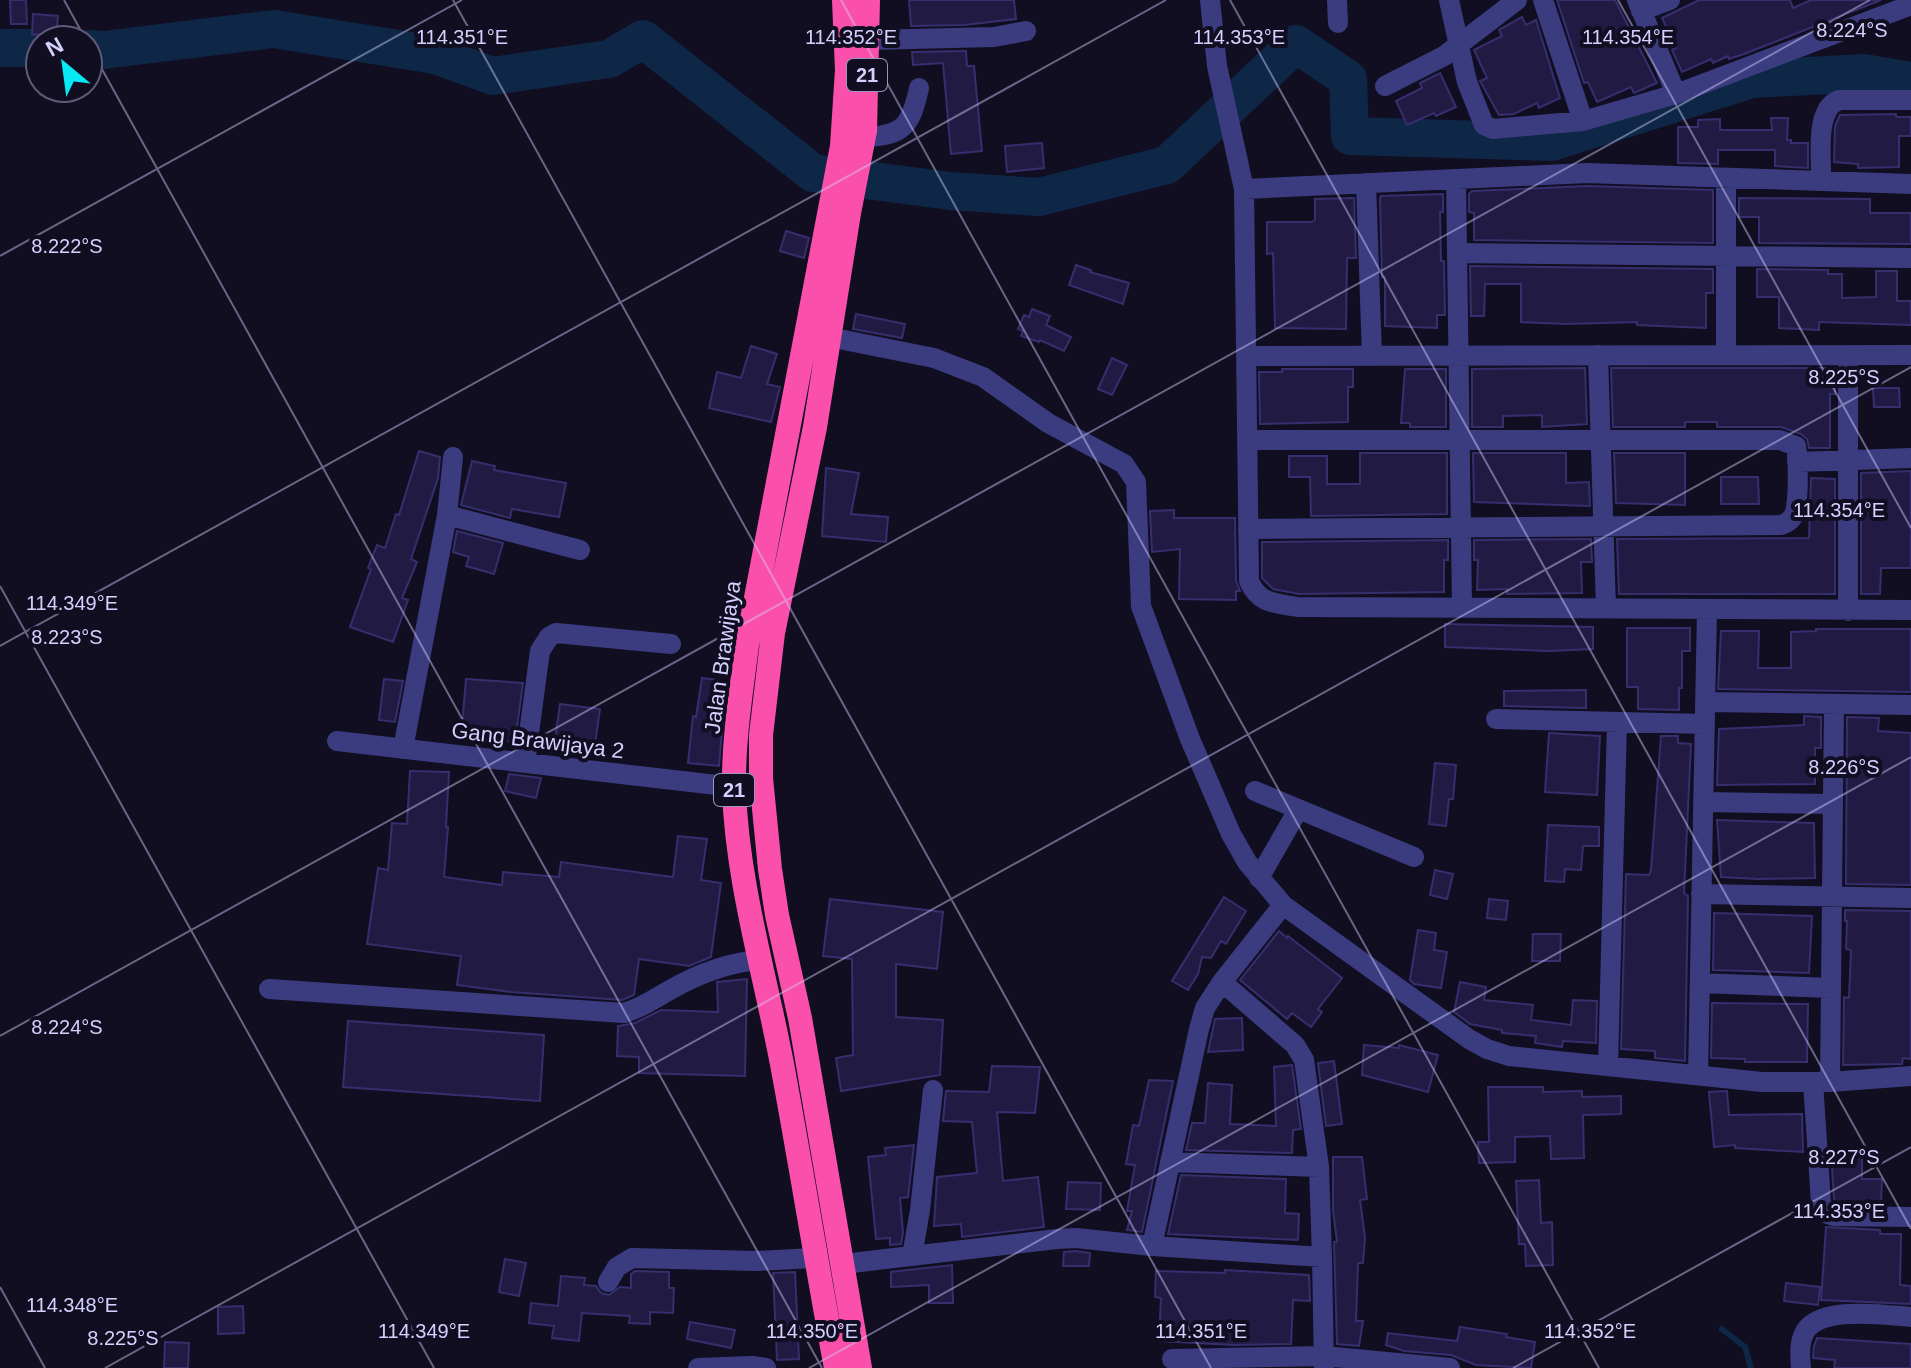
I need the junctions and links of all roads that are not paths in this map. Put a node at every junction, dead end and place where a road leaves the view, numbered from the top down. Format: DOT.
graph roads {
  1 [pos="844,0"];
  2 [pos="868,0"];
  3 [pos="1210,0"];
  4 [pos="1337,0"];
  5 [pos="1449,0"];
  6 [pos="1517,0"];
  7 [pos="1543,0"];
  8 [pos="1670,0"];
  9 [pos="1639,5"];
  10 [pos="1911,5"];
  11 [pos="1338,23"];
  12 [pos="1026,31"];
  13 [pos="869,40"];
  14 [pos="1459,45"];
  15 [pos="1385,86"];
  16 [pos="919,88"];
  17 [pos="1676,94"];
  18 [pos="1911,100"];
  19 [pos="1583,121"];
  20 [pos="856,144"];
  21 [pos="1726,178"];
  22 [pos="1456,179"];
  23 [pos="1821,181"];
  24 [pos="1366,183"];
  25 [pos="1911,184"];
  26 [pos="1244,189"];
  27 [pos="838,218"];
  28 [pos="1457,253"];
  29 [pos="1726,256"];
  30 [pos="1911,258"];
  31 [pos="829,337"];
  32 [pos="1459,355"];
  33 [pos="1598,355"];
  34 [pos="1726,355"];
  35 [pos="1848,355"];
  36 [pos="1911,355"];
  37 [pos="1246,356"];
  38 [pos="1372,356"];
  39 [pos="1247,440"];
  40 [pos="1460,440"];
  41 [pos="1601,440"];
  42 [pos="453,457"];
  43 [pos="1911,458"];
  44 [pos="1797,462"];
  45 [pos="1848,462"];
  46 [pos="447,515"];
  47 [pos="1604,525"];
  48 [pos="1461,526"];
  49 [pos="1248,529"];
  50 [pos="580,550"];
  51 [pos="1462,606"];
  52 [pos="1606,608"];
  53 [pos="1707,609"];
  54 [pos="1911,610"];
  55 [pos="1848,611"];
  56 [pos="671,644"];
  57 [pos="1705,702"];
  58 [pos="1834,704"];
  59 [pos="1911,705"];
  60 [pos="1496,719"];
  61 [pos="1617,722"];
  62 [pos="1705,724"];
  63 [pos="337,741"];
  64 [pos="403,749"];
  65 [pos="525,763"];
  66 [pos="734,787"];
  67 [pos="1255,791"];
  68 [pos="1703,802"];
  69 [pos="1833,804"];
  70 [pos="1298,810"];
  71 [pos="1414,857"];
  72 [pos="1259,878"];
  73 [pos="1701,894"];
  74 [pos="1832,897"];
  75 [pos="1911,898"];
  76 [pos="1283,905"];
  77 [pos="761,960"];
  78 [pos="1222,982"];
  79 [pos="1700,983"];
  80 [pos="1831,988"];
  81 [pos="269,989"];
  82 [pos="1608,1066"];
  83 [pos="1698,1076"];
  84 [pos="1911,1076"];
  85 [pos="1821,1082"];
  86 [pos="933,1090"];
  87 [pos="1170,1162"];
  88 [pos="1319,1167"];
  89 [pos="1911,1217"];
  90 [pos="823,1224"];
  91 [pos="1152,1246"];
  92 [pos="912,1256"];
  93 [pos="1322,1257"];
  94 [pos="814,1258"];
  95 [pos="843,1264"];
  96 [pos="608,1282"];
  97 [pos="1911,1317"];
  98 [pos="1172,1359"];
  99 [pos="1324,1362"];
  100 [pos="1207,1364"];
  101 [pos="1420,1366"];
  102 [pos="698,1368"];
  103 [pos="766,1368"];
  104 [pos="836,1368"];
  105 [pos="860,1368"];
  106 [pos="1450,1368"];
  107 [pos="1801,1368"];
  1 -- 20 [label="highway, Jalan Brawijaya / 21"];
  2 -- 13 [label="highway, Jalan Brawijaya / 21"];
  3 -- 26 [label="street"];
  4 -- 11 [label="street"];
  5 -- 14 [label="street"];
  6 -- 14 [label="street"];
  7 -- 19 [label="street"];
  8 -- 9 [label="street"];
  9 -- 17 [label="street"];
  10 -- 17 [label="street"];
  12 -- 13 [label="street"];
  13 -- 20 [label="highway, Jalan Brawijaya / 21"];
  14 -- 15 [label="street"];
  14 -- 19 [label="street"];
  16 -- 20 [label="street"];
  17 -- 19 [label="street"];
  18 -- 23 [label="street"];
  20 -- 27 [label="highway, Jalan Brawijaya / 21"];
  21 -- 22 [label="street"];
  21 -- 23 [label="street"];
  21 -- 29 [label="street"];
  22 -- 24 [label="street"];
  22 -- 28 [label="street"];
  23 -- 25 [label="street"];
  24 -- 26 [label="street"];
  24 -- 38 [label="street"];
  26 -- 37 [label="street"];
  27 -- 31 [label="highway, Jalan Brawijaya / 21"];
  27 -- 66 [label="highway, Jalan Brawijaya / 21"];
  28 -- 29 [label="street"];
  28 -- 32 [label="street"];
  29 -- 30 [label="street"];
  29 -- 34 [label="street"];
  31 -- 72 [label="street"];
  31 -- 90 [label="highway, Jalan Brawijaya / 21"];
  32 -- 33 [label="street"];
  32 -- 38 [label="street"];
  32 -- 40 [label="street"];
  33 -- 34 [label="street"];
  33 -- 41 [label="street"];
  34 -- 35 [label="street"];
  35 -- 36 [label="street"];
  35 -- 45 [label="street"];
  37 -- 38 [label="street"];
  37 -- 39 [label="street"];
  39 -- 40 [label="street"];
  39 -- 49 [label="street"];
  40 -- 41 [label="street"];
  40 -- 48 [label="street"];
  41 -- 44 [label="street"];
  41 -- 47 [label="street"];
  42 -- 46 [label="street"];
  43 -- 45 [label="street"];
  44 -- 45 [label="street"];
  44 -- 47 [label="street"];
  45 -- 55 [label="street"];
  46 -- 50 [label="street"];
  46 -- 64 [label="street"];
  47 -- 48 [label="street"];
  47 -- 52 [label="street"];
  48 -- 49 [label="street"];
  48 -- 51 [label="street"];
  49 -- 51 [label="street"];
  51 -- 52 [label="street"];
  52 -- 53 [label="street"];
  53 -- 55 [label="street"];
  53 -- 57 [label="street"];
  54 -- 55 [label="street"];
  56 -- 65 [label="street"];
  57 -- 58 [label="street"];
  57 -- 62 [label="street"];
  58 -- 59 [label="street"];
  58 -- 69 [label="street"];
  60 -- 61 [label="street"];
  61 -- 62 [label="street"];
  61 -- 82 [label="street"];
  62 -- 68 [label="street"];
  63 -- 64 [label="street, Gang Brawijaya 2"];
  64 -- 65 [label="street, Gang Brawijaya 2"];
  65 -- 66 [label="street, Gang Brawijaya 2"];
  66 -- 77 [label="highway, Jalan Brawijaya / 21"];
  67 -- 70 [label="street"];
  68 -- 69 [label="street"];
  68 -- 73 [label="street"];
  69 -- 74 [label="street"];
  70 -- 71 [label="street"];
  70 -- 72 [label="street"];
  72 -- 76 [label="street"];
  73 -- 74 [label="street"];
  73 -- 79 [label="street"];
  74 -- 75 [label="street"];
  74 -- 80 [label="street"];
  76 -- 78 [label="street"];
  76 -- 82 [label="street"];
  77 -- 81 [label="street"];
  77 -- 90 [label="highway, Jalan Brawijaya / 21"];
  78 -- 87 [label="street"];
  78 -- 88 [label="street"];
  79 -- 80 [label="street"];
  79 -- 83 [label="street"];
  80 -- 85 [label="street"];
  82 -- 83 [label="street"];
  83 -- 85 [label="street"];
  84 -- 85 [label="street"];
  85 -- 89 [label="street"];
  86 -- 92 [label="street"];
  87 -- 88 [label="street"];
  87 -- 91 [label="street"];
  88 -- 93 [label="street"];
  90 -- 94 [label="highway, Jalan Brawijaya / 21"];
  90 -- 95 [label="highway, Jalan Brawijaya / 21"];
  91 -- 92 [label="street"];
  91 -- 93 [label="street"];
  92 -- 95 [label="street"];
  93 -- 99 [label="street"];
  94 -- 96 [label="street"];
  94 -- 104 [label="highway, Jalan Brawijaya / 21"];
  95 -- 105 [label="highway, Jalan Brawijaya / 21"];
  97 -- 107 [label="street"];
  98 -- 100 [label="street"];
  99 -- 100 [label="street"];
  99 -- 101 [label="street"];
  101 -- 106 [label="street"];
  102 -- 103 [label="street"];
}
